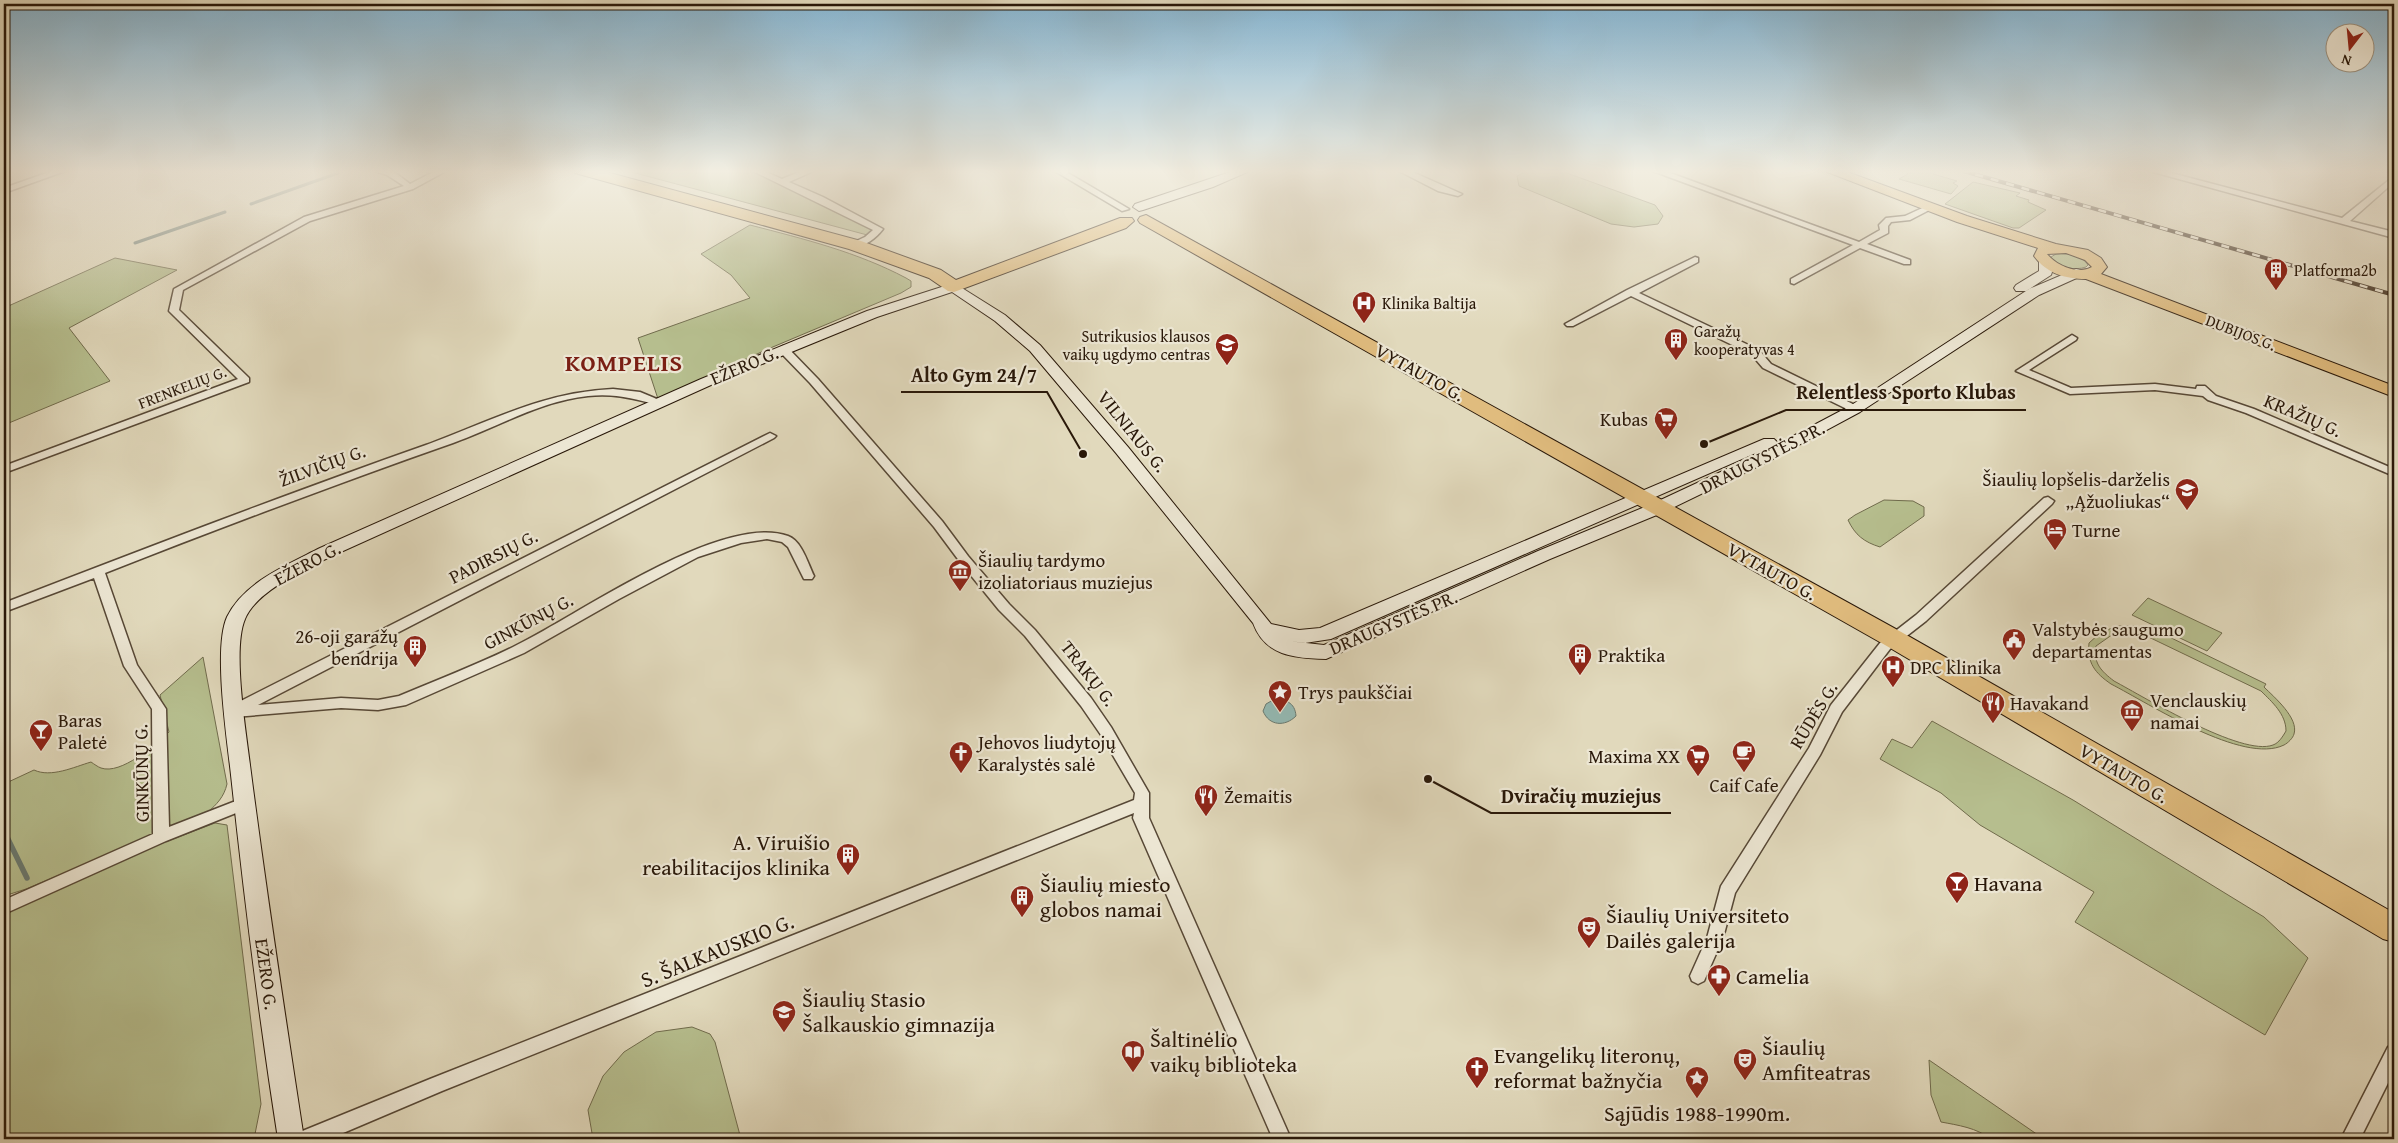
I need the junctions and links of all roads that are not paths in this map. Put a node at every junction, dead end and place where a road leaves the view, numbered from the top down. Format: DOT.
graph roads {
  1 [pos="299,223"];
  2 [pos="776,223"];
  3 [pos="867,223"];
  4 [pos="1122,223"];
  5 [pos="1150,223"];
  6 [pos="1801,223"];
  7 [pos="1885,223"];
  8 [pos="1970,223"];
  9 [pos="1976,223"];
  10 [pos="2348,223"];
  11 [pos="2394,235"];
  12 [pos="855,245"];
  13 [pos="1861,245"];
  14 [pos="2056,248"];
  15 [pos="2043,259"];
  16 [pos="1695,260"];
  17 [pos="1907,262"];
  18 [pos="2088,271"];
  19 [pos="1794,281"];
  20 [pos="949,284"];
  21 [pos="1630,292"];
  22 [pos="1570,324"];
  23 [pos="2072,338"];
  24 [pos="783,349"];
  25 [pos="2394,385"];
  26 [pos="2394,392"];
  27 [pos="659,402"];
  28 [pos="1849,406"];
  29 [pos="770,436"];
  30 [pos="4,470"];
  31 [pos="2394,473"];
  32 [pos="2048,502"];
  33 [pos="1650,503"];
  34 [pos="98,572"];
  35 [pos="808,576"];
  36 [pos="4,608"];
  37 [pos="1261,621"];
  38 [pos="1894,640"];
  39 [pos="234,712"];
  40 [pos="246,802"];
  41 [pos="1143,802"];
  42 [pos="161,837"];
  43 [pos="7,906"];
  44 [pos="2394,929"];
  45 [pos="1698,976"];
  46 [pos="2394,1053"];
  47 [pos="291,1139"];
  48 [pos="307,1139"];
  49 [pos="1282,1139"];
  50 [pos="2350,1139"];
  1 -- 30 [label="street, FRENKELIŲ G."];
  2 -- 12 [label="highway, VILNIAUS G."];
  3 -- 12 [label="street"];
  4 -- 20 [label="highway, EŽERO G."];
  5 -- 33 [label="highway, VYTAUTO G."];
  6 -- 13 [label="street"];
  7 -- 13 [label="street"];
  8 -- 15 [label="main road"];
  9 -- 14 [label="main road"];
  10 -- 11 [label="street"];
  12 -- 20 [label="highway, VILNIAUS G."];
  13 -- 17 [label="street"];
  13 -- 19 [label="street"];
  14 -- 15 [label="main road"];
  14 -- 18 [label="main road"];
  15 -- 18 [label="main road"];
  15 -- 28 [label="main road, DRAUGYSTĖS PR."];
  16 -- 21 [label="street"];
  18 -- 25 [label="main road, DUBIJOS G."];
  18 -- 26 [label="main road, DUBIJOS G."];
  18 -- 28 [label="main road, DRAUGYSTĖS PR."];
  20 -- 24 [label="main road, EŽERO G."];
  20 -- 37 [label="main road, VILNIAUS G."];
  21 -- 22 [label="street"];
  21 -- 28 [label="street"];
  23 -- 31 [label="street, KRAŽIŲ G."];
  24 -- 27 [label="main road, EŽERO G."];
  24 -- 41 [label="street, TRAKŲ G."];
  27 -- 34 [label="street, ŽILVIČIŲ G."];
  27 -- 39 [label="main road, EŽERO G."];
  28 -- 33 [label="main road, DRAUGYSTĖS PR."];
  29 -- 39 [label="street, PADIRSIŲ G."];
  32 -- 38 [label="street, RŪDĖS G."];
  33 -- 37 [label="main road, DRAUGYSTĖS PR."];
  33 -- 38 [label="highway, VYTAUTO G."];
  34 -- 36 [label="street, ŽILVIČIŲ G."];
  34 -- 42 [label="street, GINKŪNŲ G."];
  35 -- 39 [label="street, GINKŪNŲ G."];
  38 -- 44 [label="highway, VYTAUTO G."];
  38 -- 45 [label="street, RŪDĖS G."];
  39 -- 40 [label="main road, EŽERO G."];
  40 -- 42 [label="street"];
  40 -- 47 [label="main road, EŽERO G."];
  41 -- 48 [label="street, S. ŠALKAUSKIO G."];
  41 -- 49 [label="street, TRAKŲ G."];
  42 -- 43 [label="street"];
  46 -- 50 [label="street"];
}
